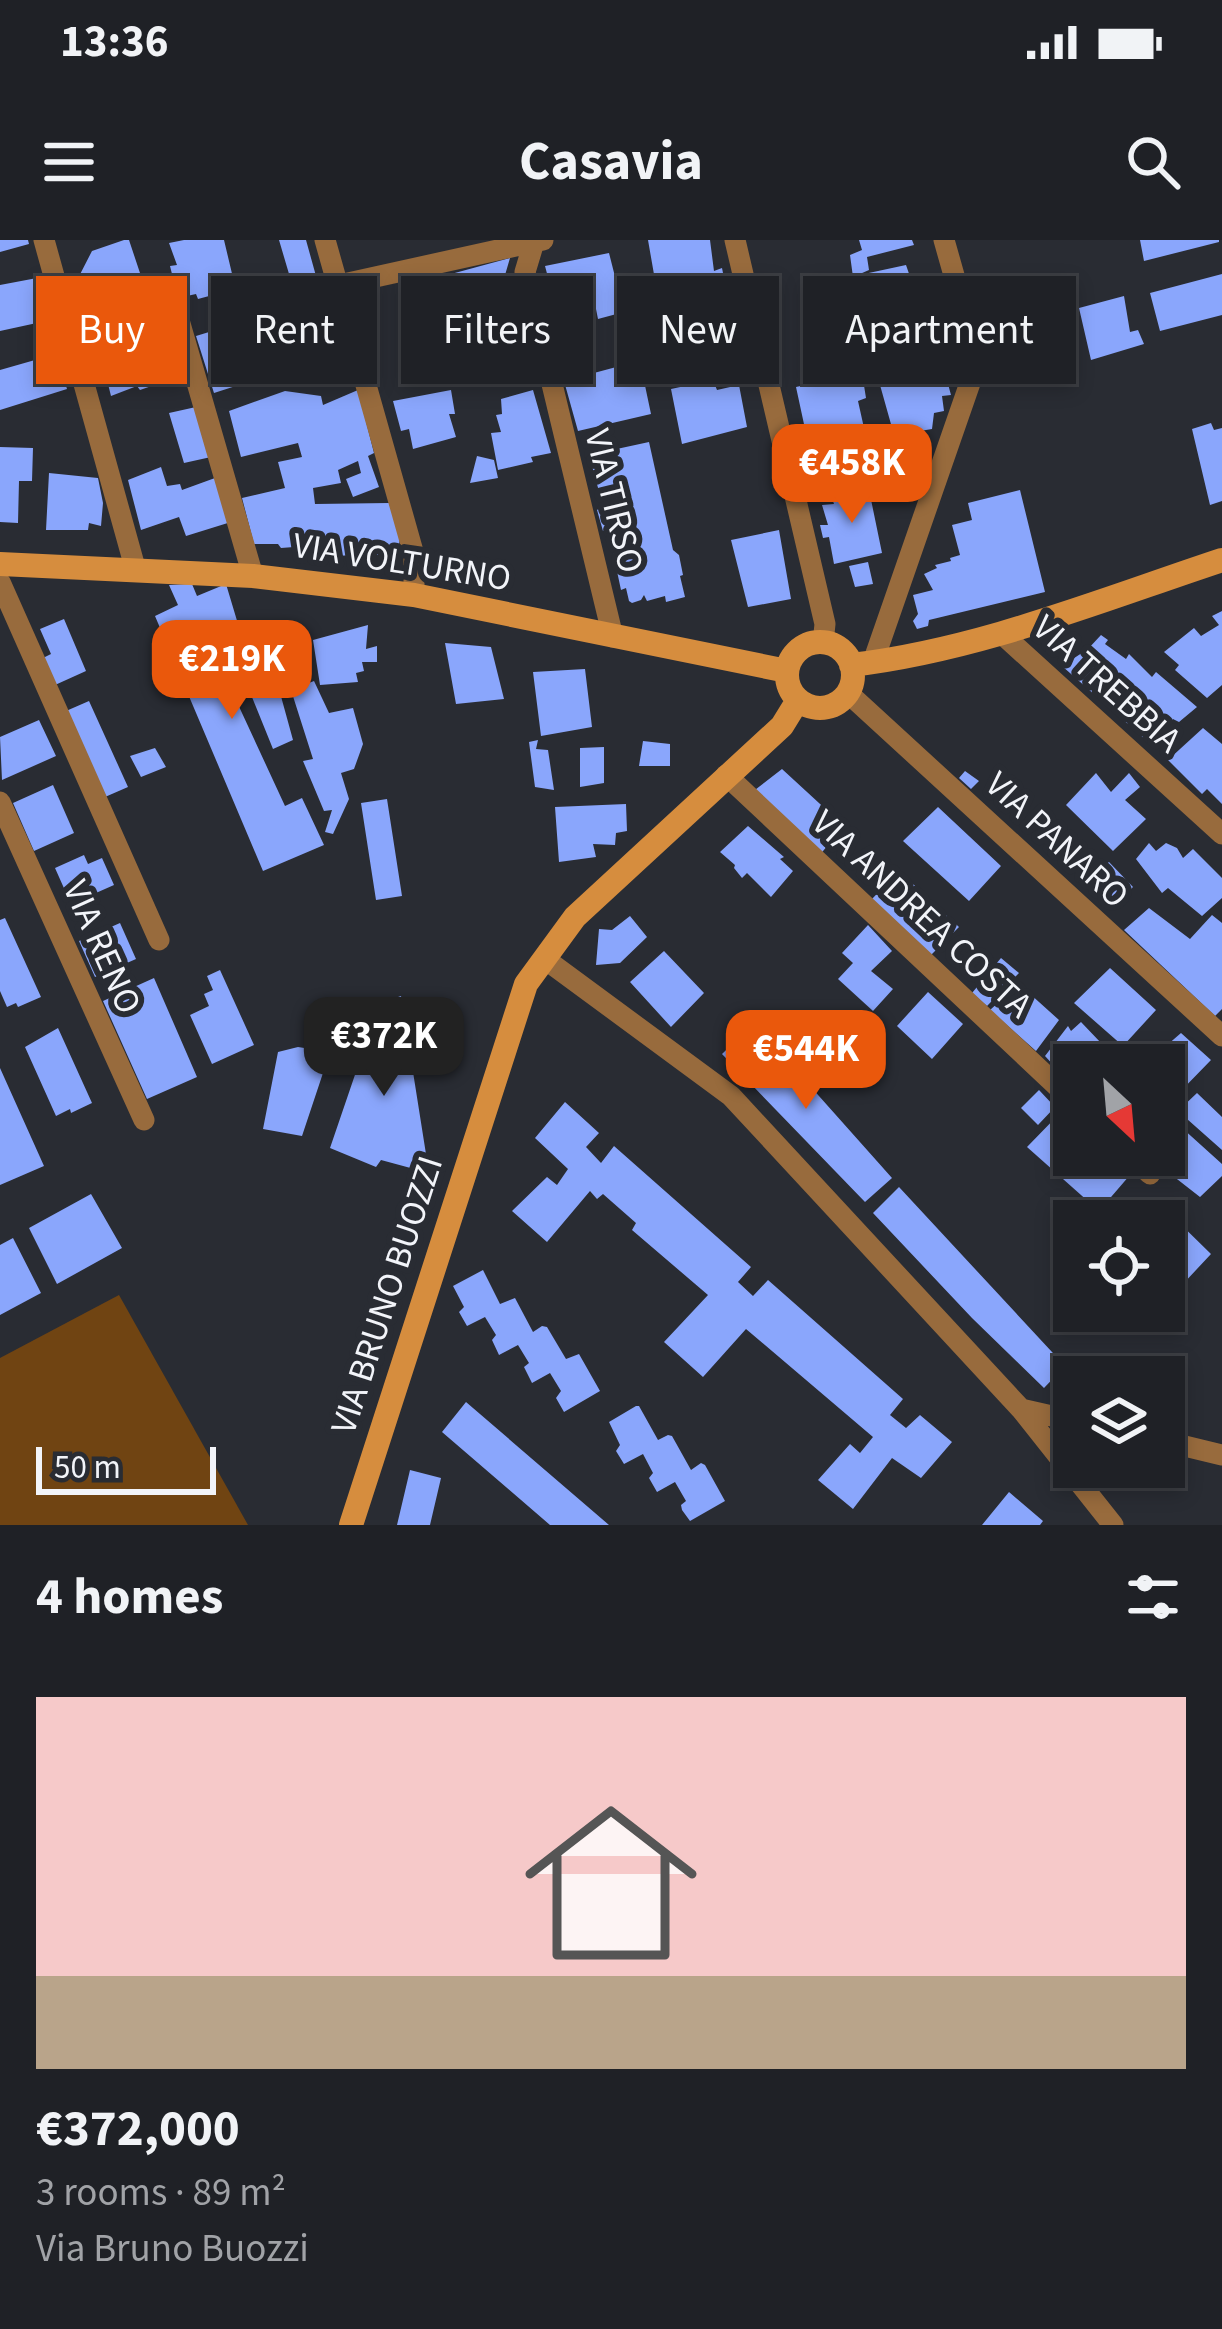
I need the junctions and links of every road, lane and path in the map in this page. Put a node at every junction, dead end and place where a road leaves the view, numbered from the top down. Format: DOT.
graph roads {
  1 [pos="44,240"];
  2 [pos="325,240"];
  3 [pos="735,240"];
  4 [pos="944,240"];
  5 [pos="538,241"];
  6 [pos="336,276"];
  7 [pos="377,277"];
  8 [pos="187,348"];
  9 [pos="366,384"];
  10 [pos="1222,560"];
  11 [pos="0,564"];
  12 [pos="136,571"];
  13 [pos="253,576"];
  14 [pos="0,582"];
  15 [pos="413,595"];
  16 [pos="1001,633"];
  17 [pos="613,637"];
  18 [pos="823,643"];
  19 [pos="862,663"];
  20 [pos="787,671"];
  21 [pos="848,693"];
  22 [pos="798,700"];
  23 [pos="726,775"];
  24 [pos="0,802"];
  25 [pos="1222,833"];
  26 [pos="159,940"];
  27 [pos="545,958"];
  28 [pos="1222,1036"];
  29 [pos="1053,1082"];
  30 [pos="144,1120"];
  31 [pos="1021,1408"];
  32 [pos="1053,1415"];
  33 [pos="1185,1446"];
  34 [pos="1222,1454"];
  35 [pos="351,1525"];
  36 [pos="1113,1525"];
  1 -- 12 [label="street"];
  2 -- 6 [label="street"];
  3 -- 18 [label="street"];
  4 -- 19 [label="street"];
  5 -- 7 [label="street"];
  5 -- 17 [label="street, VIA TIRSO"];
  8 -- 13 [label="street"];
  9 -- 15 [label="street"];
  10 -- 16 [label="street"];
  11 -- 12 [label="street, VIA VOLTURNO"];
  12 -- 13 [label="street, VIA VOLTURNO"];
  13 -- 15 [label="street, VIA VOLTURNO"];
  14 -- 26 [label="street"];
  15 -- 17 [label="street, VIA VOLTURNO"];
  16 -- 19 [label="street"];
  16 -- 25 [label="street, VIA TREBBIA"];
  17 -- 20 [label="street, VIA VOLTURNO"];
  18 -- 19 [label="street"];
  18 -- 20 [label="street"];
  19 -- 21 [label="street"];
  20 -- 22 [label="street"];
  21 -- 22 [label="street"];
  21 -- 28 [label="street, VIA PANARO"];
  22 -- 23 [label="street, VIA BRUNO BUOZZI"];
  23 -- 27 [label="street, VIA BRUNO BUOZZI"];
  23 -- 29 [label="street, VIA ANDREA COSTA"];
  24 -- 30 [label="street, VIA RENO"];
  27 -- 31 [label="street"];
  27 -- 35 [label="street, VIA BRUNO BUOZZI"];
  31 -- 32 [label="street"];
  31 -- 36 [label="street"];
  33 -- 34 [label="street"];
}
